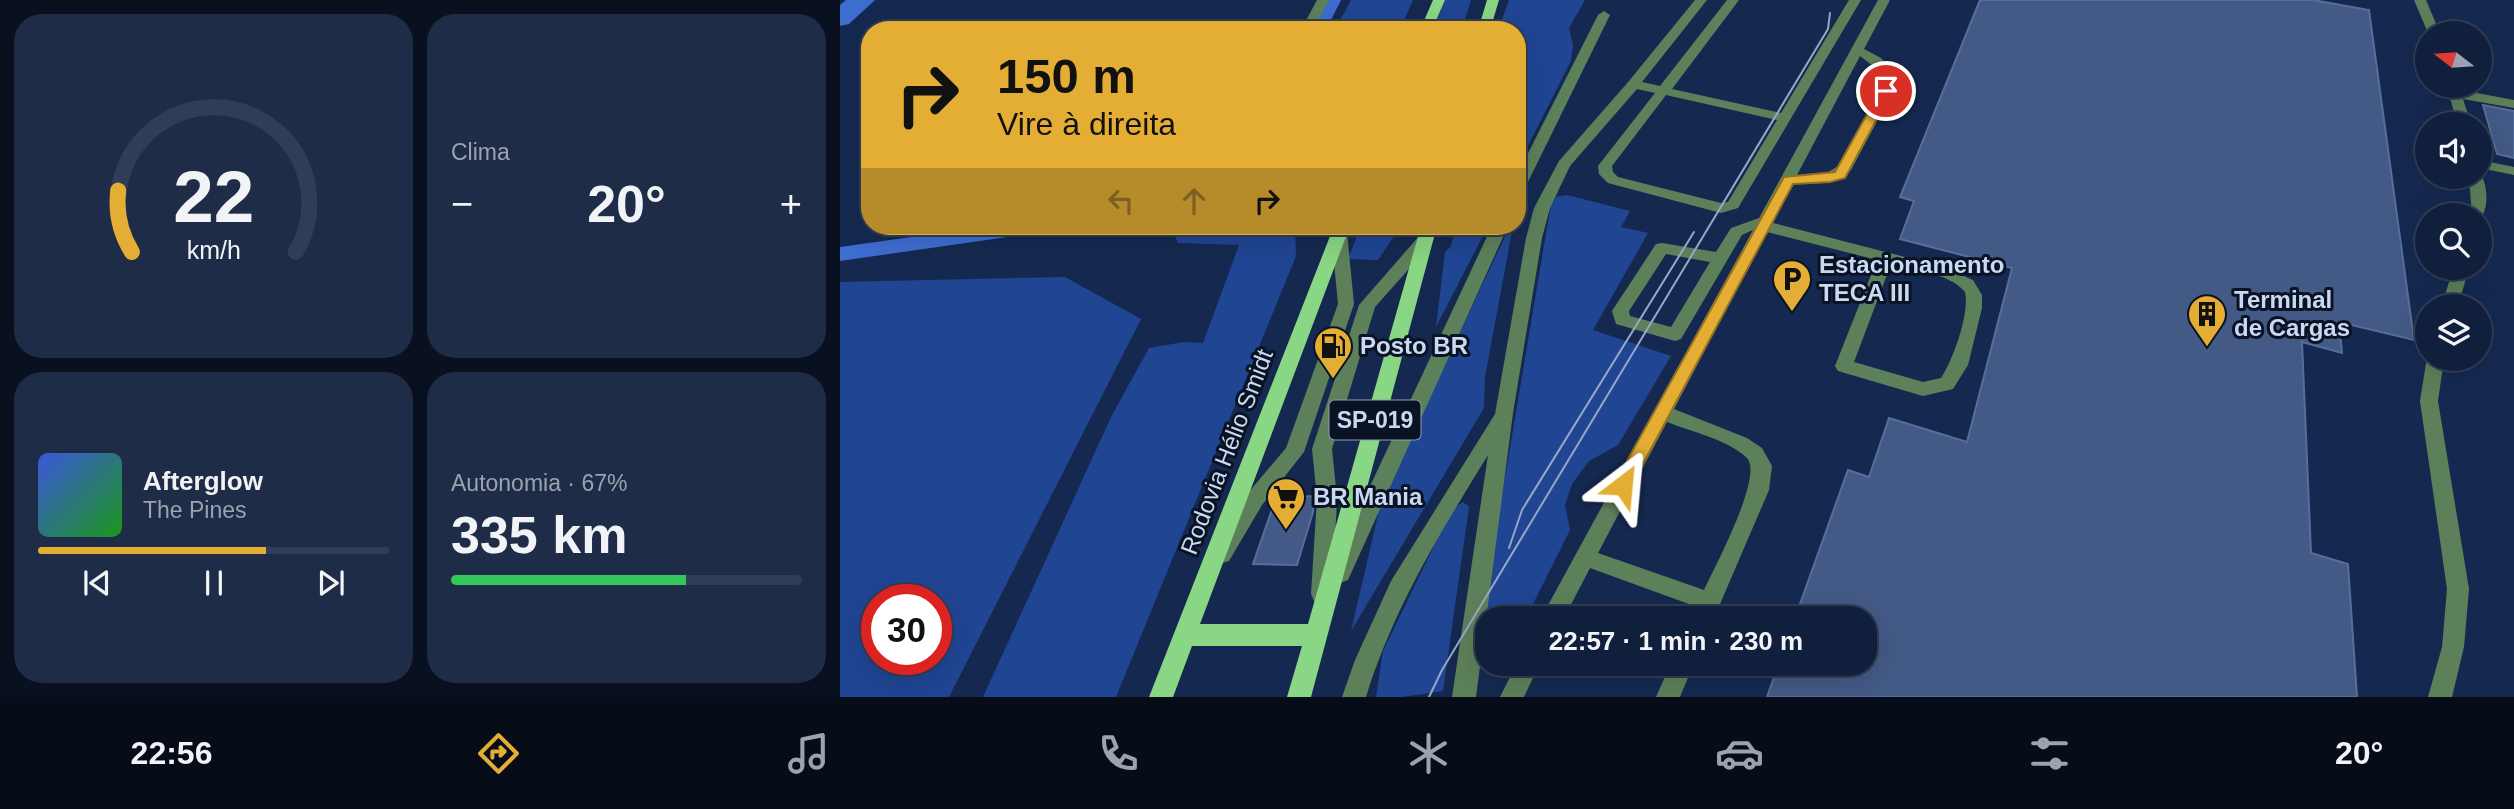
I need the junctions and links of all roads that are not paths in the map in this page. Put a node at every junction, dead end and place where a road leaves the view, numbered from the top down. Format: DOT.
graph roads {
  1 [pos="1323,0"];
  2 [pos="1439,0"];
  3 [pos="1493,0"];
  4 [pos="1701,0"];
  5 [pos="1733,0"];
  6 [pos="1855,0"];
  7 [pos="1884,0"];
  8 [pos="2406,0"];
  9 [pos="2420,0"];
  10 [pos="1608,8"];
  11 [pos="1312,21"];
  12 [pos="1430,21"];
  13 [pos="1487,21"];
  14 [pos="2425,21"];
  15 [pos="2428,21"];
  16 [pos="1857,50"];
  17 [pos="1637,80"];
  18 [pos="1667,88"];
  19 [pos="2490,98"];
  20 [pos="2514,104"];
  21 [pos="1786,116"];
  22 [pos="2492,166"];
  23 [pos="2514,170"];
  24 [pos="1526,172"];
  25 [pos="1789,180"];
  26 [pos="1765,224"];
  27 [pos="1338,235"];
  28 [pos="1340,235"];
  29 [pos="1425,235"];
  30 [pos="1427,235"];
  31 [pos="1496,235"];
  32 [pos="1886,257"];
  33 [pos="1718,258"];
  34 [pos="1680,328"];
  35 [pos="1701,340"];
  36 [pos="2433,371"];
  37 [pos="1662,412"];
  38 [pos="1504,413"];
  39 [pos="1584,557"];
  40 [pos="1205,583"];
  41 [pos="1558,606"];
  42 [pos="1697,606"];
  43 [pos="1708,606"];
  44 [pos="1318,625"];
  45 [pos="1185,635"];
  46 [pos="1524,676"];
  47 [pos="1677,676"];
  48 [pos="1161,697"];
  49 [pos="1299,697"];
  50 [pos="1354,697"];
  51 [pos="1464,697"];
  52 [pos="1513,697"];
  53 [pos="1668,697"];
  54 [pos="2440,697"];
  1 -- 11 [label="street"];
  2 -- 12 [label="main road"];
  3 -- 13 [label="main road"];
  4 -- 17 [label="street"];
  5 -- 18 [label="street"];
  6 -- 21 [label="street"];
  7 -- 16 [label="street"];
  8 -- 14 [label="street"];
  9 -- 15 [label="street"];
  10 -- 24 [label="street"];
  16 -- 25 [label="street"];
  16 -- 25 [label="street"];
  17 -- 18 [label="street"];
  17 -- 38 [label="street"];
  18 -- 21 [label="street"];
  18 -- 21 [label="street"];
  19 -- 20 [label="street"];
  22 -- 23 [label="street"];
  25 -- 26 [label="street"];
  26 -- 32 [label="street"];
  26 -- 33 [label="street"];
  26 -- 35 [label="street"];
  27 -- 40 [label="main road, Rodovia Hélio Smidt"];
  28 -- 40 [label="street"];
  29 -- 44 [label="street"];
  30 -- 44 [label="main road, SP-019"];
  31 -- 44 [label="street"];
  32 -- 32 [label="street"];
  33 -- 34 [label="street"];
  33 -- 34 [label="street"];
  34 -- 35 [label="street"];
  35 -- 37 [label="street"];
  36 -- 54 [label="street"];
  37 -- 39 [label="street"];
  37 -- 43 [label="street"];
  38 -- 50 [label="street"];
  38 -- 51 [label="street"];
  39 -- 41 [label="street"];
  39 -- 42 [label="street"];
  40 -- 45 [label="main road, Rodovia Hélio Smidt"];
  44 -- 45 [label="main road"];
  44 -- 49 [label="main road, SP-019"];
  45 -- 48 [label="main road, Rodovia Hélio Smidt"];
  46 -- 52 [label="street"];
  47 -- 53 [label="street"];
}
